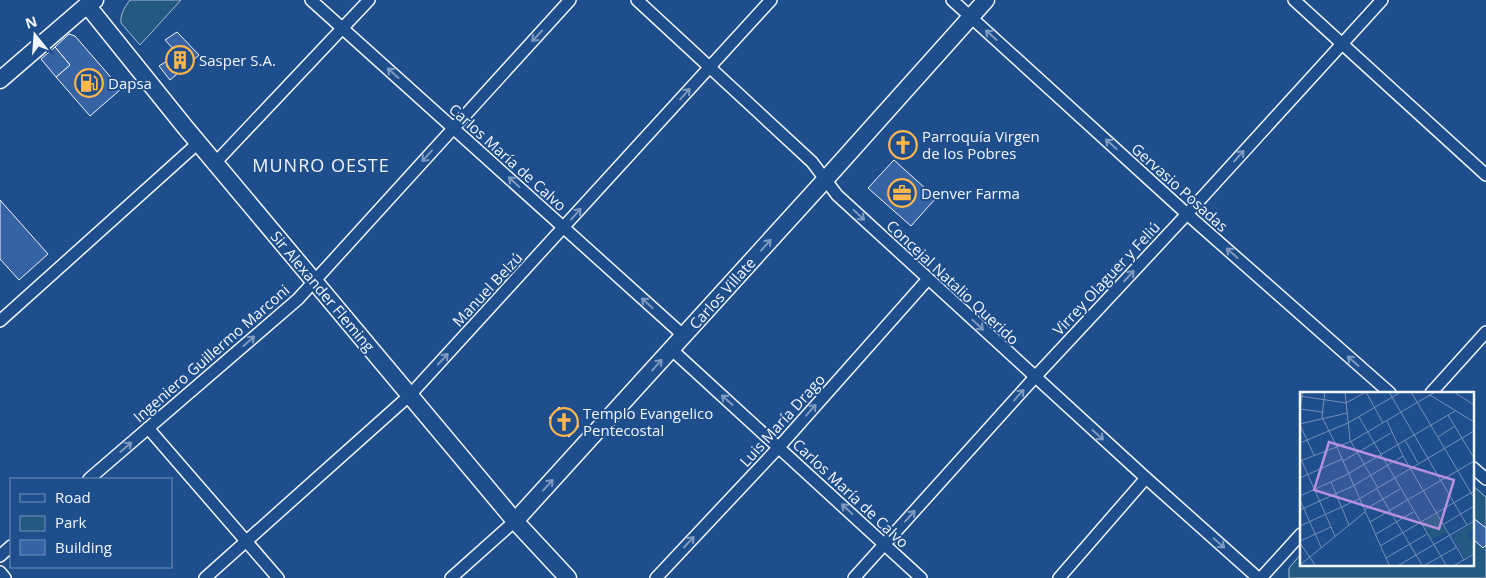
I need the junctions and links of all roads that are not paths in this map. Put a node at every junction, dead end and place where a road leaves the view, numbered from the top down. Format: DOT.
graph roads {
  1 [pos="311,0"];
  2 [pos="369,0"];
  3 [pos="570,0"];
  4 [pos="637,0"];
  5 [pos="771,0"];
  6 [pos="952,0"];
  7 [pos="986,0"];
  8 [pos="1294,0"];
  9 [pos="1382,0"];
  10 [pos="88,2"];
  11 [pos="971,16"];
  12 [pos="342,28"];
  13 [pos="1342,44"];
  14 [pos="710,67"];
  15 [pos="0,80"];
  16 [pos="453,127"];
  17 [pos="198,143"];
  18 [pos="215,163"];
  19 [pos="1486,175"];
  20 [pos="824,180"];
  21 [pos="1187,214"];
  22 [pos="563,228"];
  23 [pos="928,279"];
  24 [pos="313,280"];
  25 [pos="0,321"];
  26 [pos="1486,332"];
  27 [pos="684,336"];
  28 [pos="671,349"];
  29 [pos="1035,377"];
  30 [pos="1389,392"];
  31 [pos="1431,392"];
  32 [pos="410,395"];
  33 [pos="148,428"];
  34 [pos="779,446"];
  35 [pos="1474,469"];
  36 [pos="90,478"];
  37 [pos="1146,478"];
  38 [pos="1486,479"];
  39 [pos="515,521"];
  40 [pos="1300,535"];
  41 [pos="247,541"];
  42 [pos="885,544"];
  43 [pos="10,547"];
  44 [pos="0,556"];
  45 [pos="0,572"];
  46 [pos="5,578"];
  47 [pos="205,578"];
  48 [pos="278,578"];
  49 [pos="451,578"];
  50 [pos="568,578"];
  51 [pos="656,578"];
  52 [pos="854,578"];
  53 [pos="921,578"];
  54 [pos="1059,578"];
  55 [pos="1260,578"];
  1 -- 12 [label="street, Carlos María de Calvo"];
  2 -- 12 [label="street"];
  3 -- 16 [label="street, Ingeniero Guillermo Marconi, one-way"];
  4 -- 14 [label="street, Concejal Natalio Querido"];
  5 -- 14 [label="street, Manuel Belzú"];
  6 -- 11 [label="street, Gervasio Posadas"];
  7 -- 11 [label="main road, Carlos Villate"];
  8 -- 13 [label="street"];
  9 -- 13 [label="street, Virrey Olaguer y Feliú"];
  10 -- 15 [label="main road"];
  10 -- 17 [label="main road, Sir Alexander Fleming"];
  11 -- 20 [label="main road, Carlos Villate"];
  21 -- 11 [label="street, Gervasio Posadas, one-way"];
  16 -- 12 [label="street, Carlos María de Calvo, one-way"];
  12 -- 18 [label="street"];
  13 -- 19 [label="street"];
  21 -- 13 [label="street, Virrey Olaguer y Feliú, one-way"];
  14 -- 20 [label="street, Concejal Natalio Querido"];
  22 -- 14 [label="street, Manuel Belzú, one-way"];
  22 -- 16 [label="street, Carlos María de Calvo, one-way"];
  16 -- 24 [label="street, Ingeniero Guillermo Marconi, one-way"];
  17 -- 18 [label="main road, Sir Alexander Fleming"];
  17 -- 25 [label="street"];
  18 -- 24 [label="main road, Sir Alexander Fleming"];
  20 -- 23 [label="street, Concejal Natalio Querido, one-way"];
  27 -- 20 [label="main road, Carlos Villate, one-way"];
  29 -- 21 [label="street, Virrey Olaguer y Feliú, one-way"];
  30 -- 21 [label="street, Gervasio Posadas, one-way"];
  27 -- 22 [label="street, Carlos María de Calvo, one-way"];
  32 -- 22 [label="street, Manuel Belzú, one-way"];
  23 -- 29 [label="street, Concejal Natalio Querido, one-way"];
  34 -- 23 [label="street, Luis María Drago, one-way"];
  24 -- 32 [label="main road, Sir Alexander Fleming"];
  33 -- 24 [label="street, Ingeniero Guillermo Marconi, one-way"];
  26 -- 31 [label="street"];
  27 -- 28 [label="main road, Carlos Villate"];
  34 -- 28 [label="street, Carlos María de Calvo, one-way"];
  39 -- 28 [label="main road, Carlos Villate, one-way"];
  29 -- 37 [label="street, Concejal Natalio Querido, one-way"];
  42 -- 29 [label="street, Virrey Olaguer y Feliú, one-way"];
  32 -- 39 [label="main road, Sir Alexander Fleming"];
  32 -- 41 [label="street, Manuel Belzú"];
  36 -- 33 [label="street, Ingeniero Guillermo Marconi, one-way"];
  33 -- 41 [label="street"];
  42 -- 34 [label="street, Carlos María de Calvo, one-way"];
  51 -- 34 [label="street, Luis María Drago, one-way"];
  35 -- 38 [label="street"];
  37 -- 54 [label="street"];
  37 -- 55 [label="street, Concejal Natalio Querido, one-way"];
  39 -- 49 [label="street, Carlos Villate"];
  39 -- 50 [label="main road, Sir Alexander Fleming"];
  40 -- 55 [label="street"];
  41 -- 47 [label="street, Manuel Belzú"];
  41 -- 48 [label="street"];
  42 -- 52 [label="street, Virrey Olaguer y Feliú"];
  42 -- 53 [label="street, Carlos María de Calvo"];
  43 -- 44 [label="street"];
  45 -- 46 [label="street"];
}
